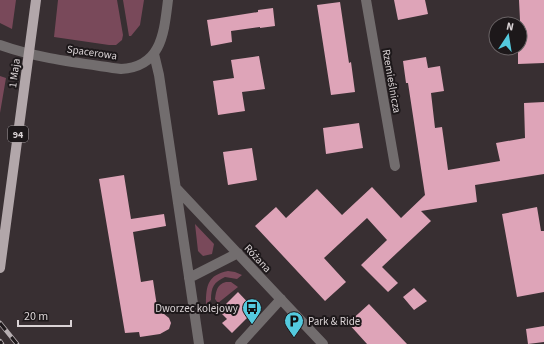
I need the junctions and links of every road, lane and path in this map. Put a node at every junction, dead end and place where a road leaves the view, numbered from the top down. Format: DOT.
graph roads {
  1 [pos="36,0"];
  2 [pos="168,0"];
  3 [pos="366,0"];
  4 [pos="0,45"];
  5 [pos="154,54"];
  6 [pos="395,166"];
  7 [pos="176,188"];
  8 [pos="238,253"];
  9 [pos="0,268"];
  10 [pos="189,278"];
  11 [pos="281,299"];
  12 [pos="199,344"];
  13 [pos="204,344"];
  14 [pos="240,344"];
  15 [pos="323,344"];
  1 -- 9 [label="main road, 1 Maja / 94, bridge"];
  2 -- 5 [label="street"];
  3 -- 6 [label="street, Rzemieślnicza"];
  4 -- 5 [label="street, Spacerowa"];
  5 -- 7 [label="street"];
  7 -- 8 [label="street, Różana"];
  7 -- 10 [label="street"];
  8 -- 10 [label="street"];
  8 -- 11 [label="street, Różana"];
  10 -- 12 [label="street"];
  11 -- 14 [label="street"];
  11 -- 15 [label="street, Różana"];
  12 -- 13 [label="street"];
}
